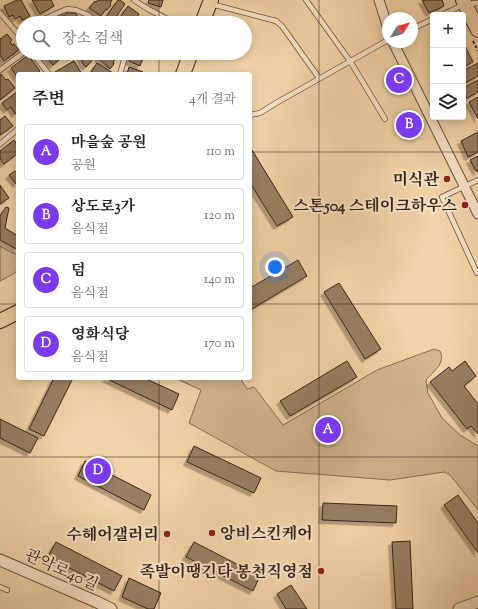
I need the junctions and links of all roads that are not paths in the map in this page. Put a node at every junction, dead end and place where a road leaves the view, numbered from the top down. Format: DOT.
graph roads {
  1 [pos="134,0"];
  2 [pos="306,0"];
  3 [pos="379,0"];
  4 [pos="210,2"];
  5 [pos="469,2"];
  6 [pos="383,12"];
  7 [pos="448,12"];
  8 [pos="0,13"];
  9 [pos="51,16"];
  10 [pos="89,16"];
  11 [pos="162,16"];
  12 [pos="205,16"];
  13 [pos="430,20"];
  14 [pos="418,26"];
  15 [pos="16,30"];
  16 [pos="478,30"];
  17 [pos="382,43"];
  18 [pos="396,48"];
  19 [pos="16,58"];
  20 [pos="38,60"];
  21 [pos="124,60"];
  22 [pos="189,60"];
  23 [pos="350,61"];
  24 [pos="0,70"];
  25 [pos="48,72"];
  26 [pos="121,72"];
  27 [pos="186,72"];
  28 [pos="319,78"];
  29 [pos="252,115"];
  30 [pos="385,119"];
  31 [pos="16,131"];
  32 [pos="0,144"];
  33 [pos="478,180"];
  34 [pos="465,187"];
  35 [pos="478,214"];
  36 [pos="477,273"];
  37 [pos="16,313"];
  38 [pos="0,321"];
  39 [pos="0,560"];
  40 [pos="0,587"];
  41 [pos="7,590"];
  42 [pos="478,602"];
  43 [pos="111,609"];
  44 [pos="459,609"];
  1 -- 11 [label="lane"];
  2 -- 23 [label="lane"];
  3 -- 6 [label="street"];
  4 -- 12 [label="main road"];
  4 -- 28 [label="lane"];
  5 -- 7 [label="lane"];
  5 -- 16 [label="main road"];
  8 -- 15 [label="lane"];
  9 -- 10 [label="lane"];
  13 -- 14 [label="lane"];
  17 -- 23 [label="lane"];
  18 -- 34 [label="street"];
  19 -- 24 [label="lane"];
  20 -- 25 [label="lane"];
  21 -- 26 [label="lane"];
  22 -- 27 [label="main road"];
  23 -- 28 [label="lane"];
  23 -- 30 [label="lane"];
  28 -- 29 [label="lane"];
  31 -- 32 [label="lane"];
  33 -- 34 [label="lane"];
  34 -- 35 [label="street"];
  34 -- 36 [label="lane"];
  37 -- 38 [label="main road"];
  39 -- 43 [label="street, 관악로40길"];
  40 -- 41 [label="lane"];
  42 -- 44 [label="street"];
}
